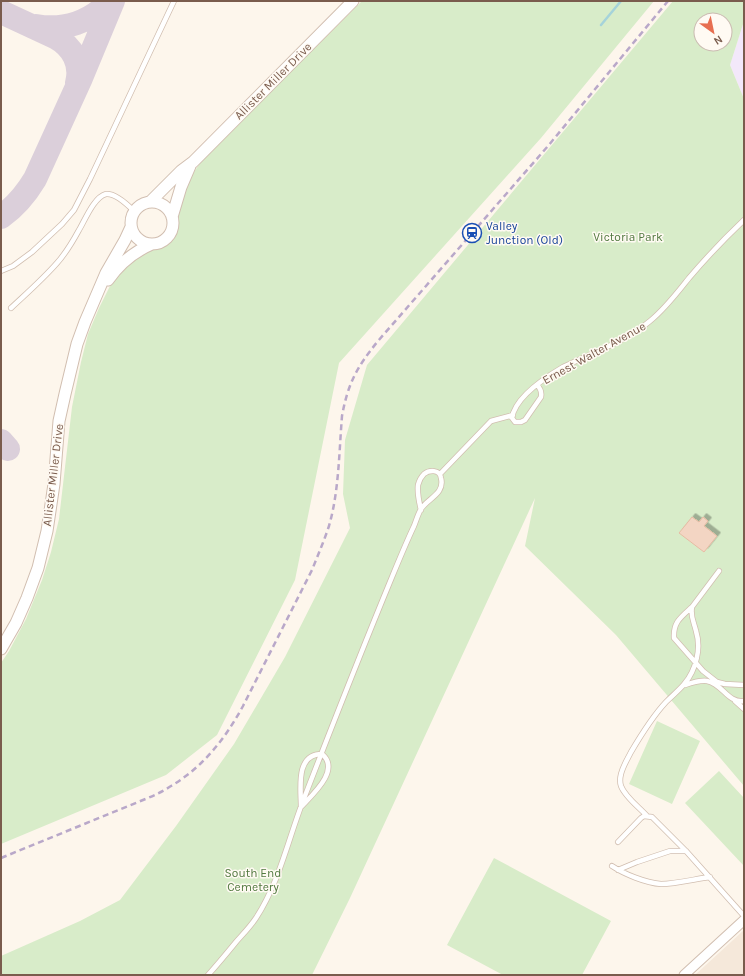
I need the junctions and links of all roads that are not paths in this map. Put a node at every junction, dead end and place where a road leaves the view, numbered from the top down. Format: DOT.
graph roads {
  1 [pos="174,1"];
  2 [pos="353,1"];
  3 [pos="192,162"];
  4 [pos="150,202"];
  5 [pos="134,211"];
  6 [pos="172,217"];
  7 [pos="744,220"];
  8 [pos="131,228"];
  9 [pos="152,244"];
  10 [pos="1,271"];
  11 [pos="96,297"];
  12 [pos="11,308"];
  13 [pos="537,385"];
  14 [pos="512,416"];
  15 [pos="440,474"];
  16 [pos="421,510"];
  17 [pos="720,571"];
  18 [pos="692,607"];
  19 [pos="1,649"];
  20 [pos="696,661"];
  21 [pos="685,685"];
  22 [pos="744,685"];
  23 [pos="735,700"];
  24 [pos="744,701"];
  25 [pos="744,709"];
  26 [pos="322,754"];
  27 [pos="301,807"];
  28 [pos="648,816"];
  29 [pos="618,842"];
  30 [pos="686,851"];
  31 [pos="612,866"];
  32 [pos="618,870"];
  33 [pos="710,877"];
  34 [pos="744,916"];
  35 [pos="744,920"];
  36 [pos="208,975"];
  37 [pos="684,975"];
  1 -- 10 [label="lane"];
  2 -- 3 [label="street, Allister Miller Drive"];
  3 -- 4 [label="street, Allister Miller Drive"];
  3 -- 6 [label="street, Allister Miller Drive"];
  4 -- 5 [label="street"];
  4 -- 6 [label="street"];
  5 -- 8 [label="street"];
  5 -- 12 [label="lane"];
  6 -- 9 [label="street"];
  7 -- 13 [label="lane, Ernest Walter Avenue"];
  8 -- 9 [label="street"];
  8 -- 11 [label="street, Allister Miller Drive"];
  9 -- 11 [label="street, Allister Miller Drive"];
  11 -- 19 [label="street, Allister Miller Drive"];
  13 -- 14 [label="lane, Ernest Walter Avenue"];
  13 -- 14 [label="lane"];
  14 -- 15 [label="lane"];
  15 -- 16 [label="lane"];
  15 -- 16 [label="lane"];
  16 -- 26 [label="lane"];
  17 -- 18 [label="lane"];
  18 -- 20 [label="lane"];
  18 -- 20 [label="lane"];
  20 -- 21 [label="lane"];
  20 -- 22 [label="lane"];
  21 -- 23 [label="lane"];
  21 -- 28 [label="lane"];
  23 -- 24 [label="lane"];
  23 -- 25 [label="lane"];
  26 -- 27 [label="lane"];
  26 -- 27 [label="lane"];
  26 -- 27 [label="lane"];
  27 -- 36 [label="lane"];
  28 -- 29 [label="lane"];
  28 -- 30 [label="lane"];
  30 -- 32 [label="lane"];
  30 -- 33 [label="lane"];
  31 -- 32 [label="lane"];
  32 -- 33 [label="lane"];
  33 -- 34 [label="lane"];
  35 -- 37 [label="street"];
}
